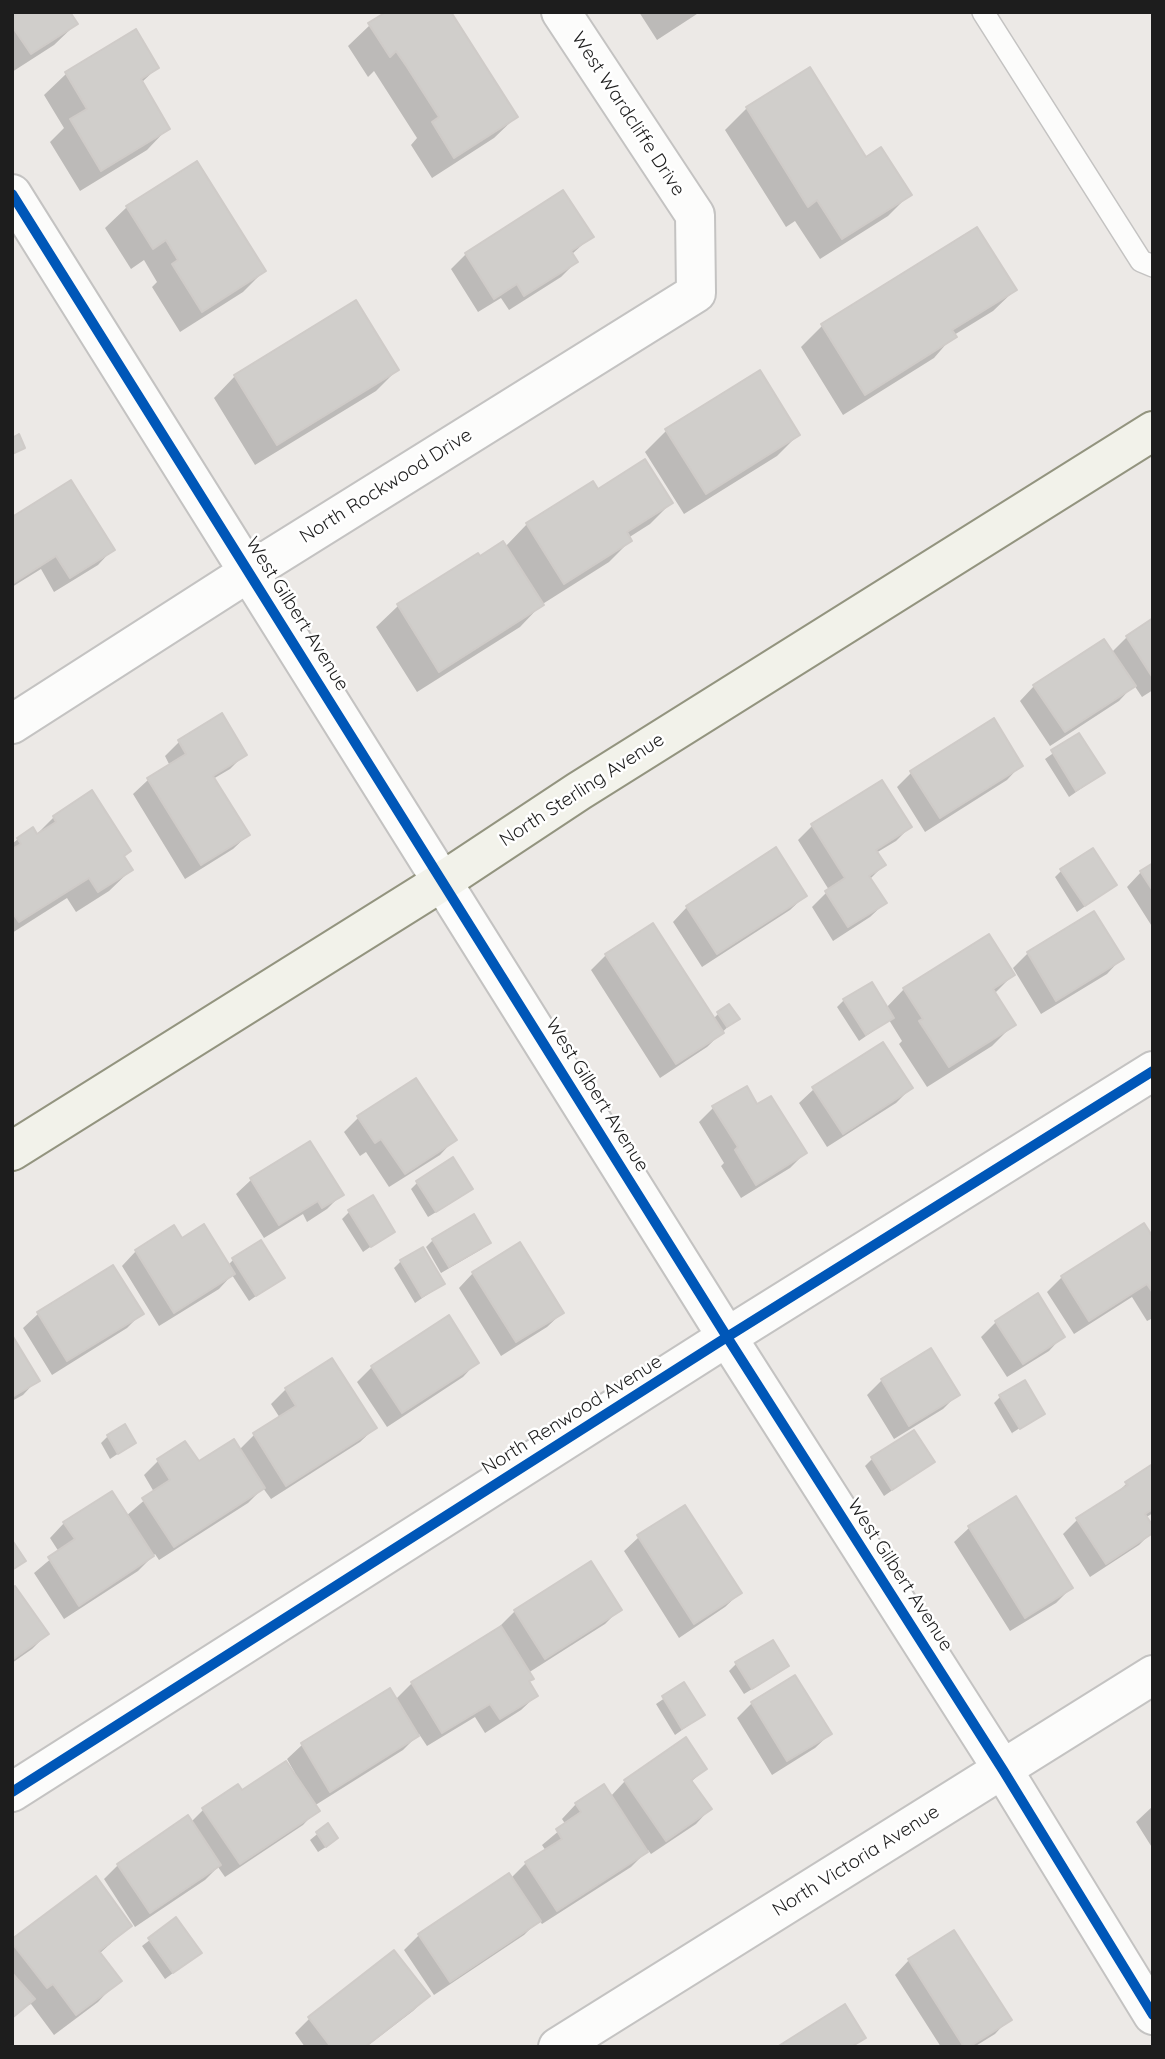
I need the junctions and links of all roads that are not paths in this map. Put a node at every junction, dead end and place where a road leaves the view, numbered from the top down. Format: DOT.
graph roads {
  1 [pos="561,12"];
  2 [pos="983,12"];
  3 [pos="12,194"];
  4 [pos="695,215"];
  5 [pos="1153,265"];
  6 [pos="1153,431"];
  7 [pos="249,572"];
  8 [pos="12,724"];
  9 [pos="443,881"];
  10 [pos="1153,1070"];
  11 [pos="12,1151"];
  12 [pos="727,1337"];
  13 [pos="1153,1675"];
  14 [pos="1003,1770"];
  15 [pos="12,1792"];
  16 [pos="1153,2015"];
  17 [pos="558,2047"];
  1 -- 4 [label="street, West Wardcliffe Drive"];
  2 -- 5 [label="lane"];
  3 -- 7 [label="street, West Gilbert Avenue"];
  4 -- 7 [label="street, North Rockwood Drive"];
  6 -- 9 [label="main road, North Sterling Avenue"];
  7 -- 8 [label="street, North Rockwood Drive"];
  7 -- 9 [label="street, West Gilbert Avenue"];
  9 -- 11 [label="main road, North Sterling Avenue"];
  9 -- 12 [label="street, West Gilbert Avenue"];
  10 -- 12 [label="street, North Renwood Avenue"];
  12 -- 14 [label="street, West Gilbert Avenue"];
  12 -- 15 [label="street, North Renwood Avenue"];
  13 -- 14 [label="street, North Victoria Avenue"];
  14 -- 16 [label="street, West Gilbert Avenue"];
  14 -- 17 [label="street, North Victoria Avenue"];
}
